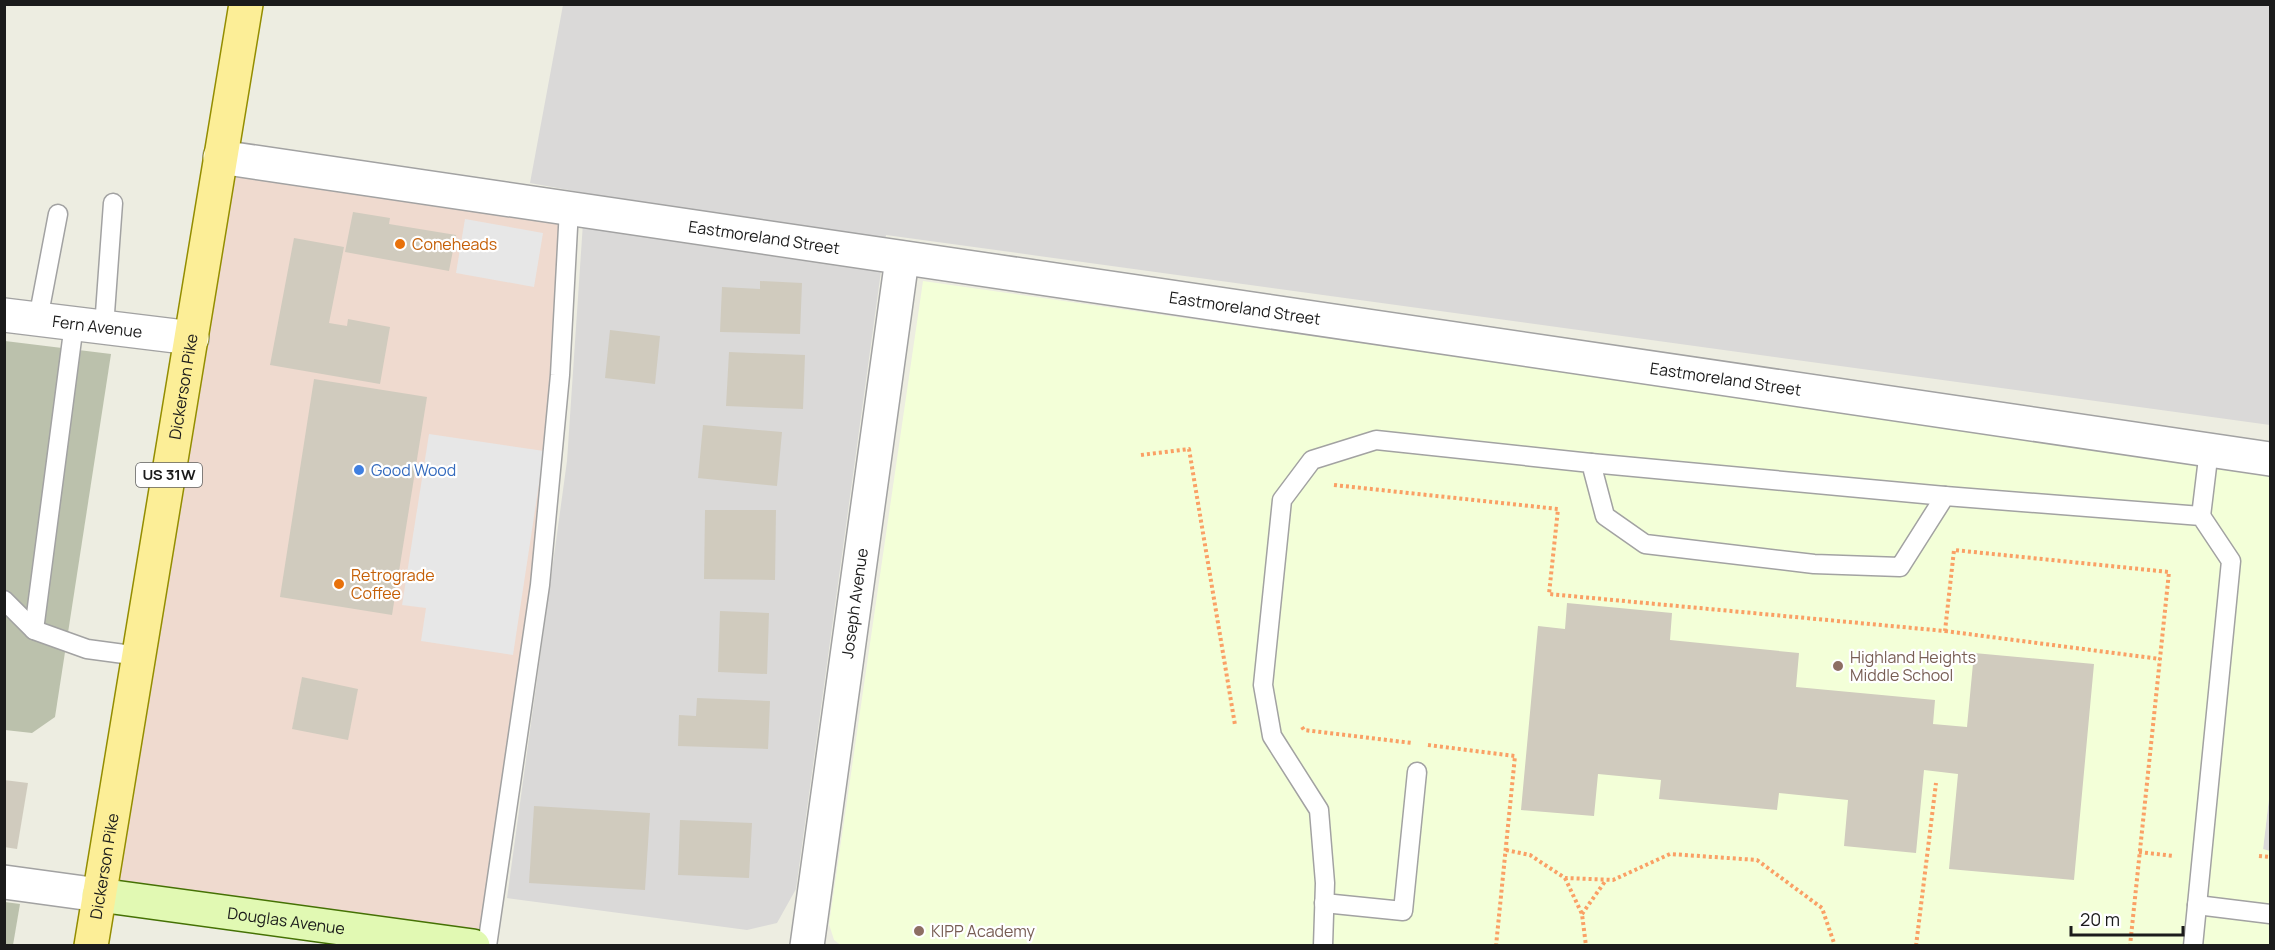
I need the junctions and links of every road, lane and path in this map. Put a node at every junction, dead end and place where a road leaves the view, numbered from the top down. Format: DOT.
graph roads {
  1 [pos="246,4"];
  2 [pos="220,157"];
  3 [pos="113,203"];
  4 [pos="569,209"];
  5 [pos="58,214"];
  6 [pos="902,259"];
  7 [pos="4,315"];
  8 [pos="38,319"];
  9 [pos="89,325"];
  10 [pos="192,338"];
  11 [pos="2209,450"];
  12 [pos="1141,454"];
  13 [pos="2271,459"];
  14 [pos="1591,463"];
  15 [pos="1322,484"];
  16 [pos="1945,496"];
  17 [pos="2201,516"];
  18 [pos="4,600"];
  19 [pos="34,630"];
  20 [pos="1945,632"];
  21 [pos="139,656"];
  22 [pos="2160,659"];
  23 [pos="1300,723"];
  24 [pos="1235,724"];
  25 [pos="1417,772"];
  26 [pos="1936,783"];
  27 [pos="1506,850"];
  28 [pos="2139,852"];
  29 [pos="2178,856"];
  30 [pos="2259,856"];
  31 [pos="2271,857"];
  32 [pos="1565,878"];
  33 [pos="1607,880"];
  34 [pos="4,882"];
  35 [pos="99,895"];
  36 [pos="1324,903"];
  37 [pos="2197,904"];
  38 [pos="1582,914"];
  39 [pos="2271,914"];
  40 [pos="362,938"];
  41 [pos="90,945"];
  42 [pos="473,945"];
  43 [pos="487,945"];
  44 [pos="807,945"];
  45 [pos="1323,945"];
  46 [pos="1496,945"];
  47 [pos="1586,945"];
  48 [pos="1835,945"];
  49 [pos="1916,945"];
  50 [pos="2130,945"];
  51 [pos="2193,945"];
  1 -- 2 [label="main road, Dickerson Pike / US 31W"];
  2 -- 4 [label="street, Eastmoreland Street"];
  2 -- 10 [label="main road, Dickerson Pike / US 31W"];
  3 -- 9 [label="lane"];
  4 -- 6 [label="street, Eastmoreland Street"];
  4 -- 43 [label="lane"];
  5 -- 8 [label="lane"];
  6 -- 11 [label="street, Eastmoreland Street"];
  6 -- 44 [label="street, Joseph Avenue"];
  7 -- 8 [label="street, Fern Avenue"];
  8 -- 9 [label="street, Fern Avenue"];
  9 -- 10 [label="street, Fern Avenue"];
  9 -- 19 [label="lane"];
  10 -- 21 [label="main road, Dickerson Pike / US 31W"];
  11 -- 13 [label="street, Eastmoreland Street"];
  11 -- 17 [label="lane"];
  12 -- 24 [label="path"];
  14 -- 16 [label="lane"];
  14 -- 16 [label="lane"];
  14 -- 36 [label="lane"];
  15 -- 20 [label="path"];
  16 -- 17 [label="lane"];
  17 -- 37 [label="lane"];
  18 -- 19 [label="lane"];
  19 -- 21 [label="lane"];
  20 -- 22 [label="path"];
  20 -- 22 [label="path"];
  21 -- 35 [label="main road, Dickerson Pike / US 31W"];
  22 -- 28 [label="path"];
  23 -- 27 [label="path"];
  25 -- 36 [label="lane"];
  26 -- 49 [label="path"];
  27 -- 32 [label="path"];
  27 -- 46 [label="path"];
  28 -- 29 [label="path"];
  28 -- 50 [label="path"];
  30 -- 31 [label="path"];
  32 -- 33 [label="path"];
  32 -- 38 [label="path"];
  33 -- 38 [label="path"];
  33 -- 48 [label="path"];
  34 -- 35 [label="street"];
  35 -- 40 [label="main road, Douglas Avenue"];
  35 -- 41 [label="main road, Dickerson Pike / US 31W"];
  36 -- 45 [label="lane"];
  37 -- 39 [label="lane"];
  37 -- 51 [label="lane"];
  38 -- 47 [label="path"];
  40 -- 42 [label="main road, Douglas Avenue"];
}
